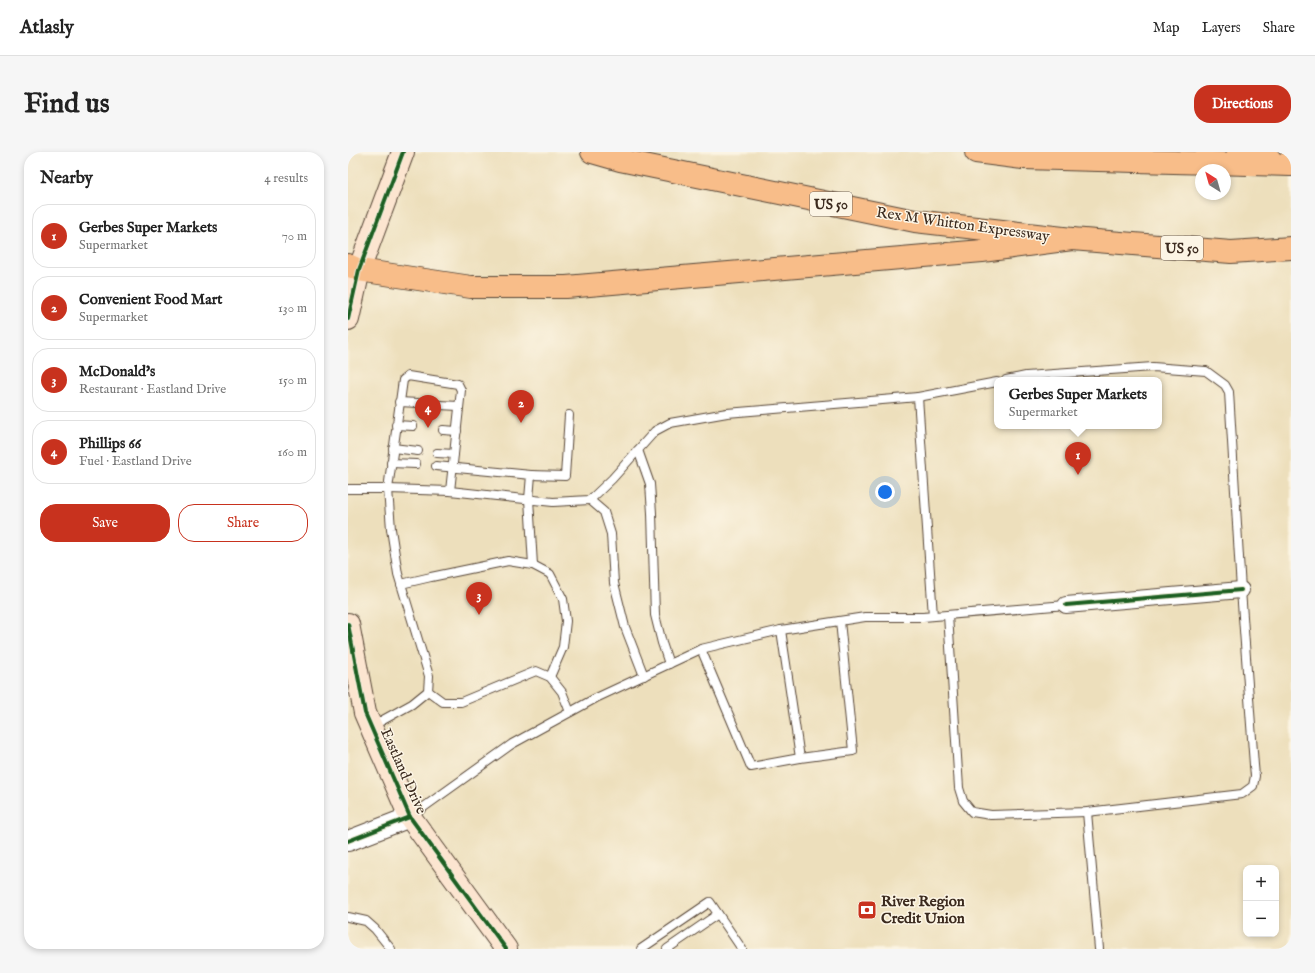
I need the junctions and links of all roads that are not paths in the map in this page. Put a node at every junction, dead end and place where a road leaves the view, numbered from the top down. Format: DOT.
graph roads {
  1 [pos="402,152"];
  2 [pos="592,152"];
  3 [pos="976,152"];
  4 [pos="1238,152"];
  5 [pos="1291,164"];
  6 [pos="1072,239"];
  7 [pos="1291,248"];
  8 [pos="354,268"];
  9 [pos="348,319"];
  10 [pos="1021,377"];
  11 [pos="994,383"];
  12 [pos="918,397"];
  13 [pos="399,402"];
  14 [pos="418,403"];
  15 [pos="439,405"];
  16 [pos="459,406"];
  17 [pos="569,415"];
  18 [pos="396,425"];
  19 [pos="413,426"];
  20 [pos="443,430"];
  21 [pos="457,431"];
  22 [pos="394,448"];
  23 [pos="638,450"];
  24 [pos="418,451"];
  25 [pos="437,453"];
  26 [pos="454,454"];
  27 [pos="391,463"];
  28 [pos="416,464"];
  29 [pos="436,466"];
  30 [pos="453,468"];
  31 [pos="531,475"];
  32 [pos="348,489"];
  33 [pos="388,489"];
  34 [pos="450,491"];
  35 [pos="529,499"];
  36 [pos="590,500"];
  37 [pos="533,565"];
  38 [pos="401,584"];
  39 [pos="1241,590"];
  40 [pos="1066,605"];
  41 [pos="948,615"];
  42 [pos="933,616"];
  43 [pos="840,621"];
  44 [pos="348,624"];
  45 [pos="781,630"];
  46 [pos="701,650"];
  47 [pos="669,664"];
  48 [pos="644,676"];
  49 [pos="550,677"];
  50 [pos="428,691"];
  51 [pos="570,712"];
  52 [pos="371,726"];
  53 [pos="800,758"];
  54 [pos="1087,812"];
  55 [pos="410,817"];
  56 [pos="348,841"];
  57 [pos="718,914"];
  58 [pos="348,917"];
  59 [pos="391,949"];
  60 [pos="506,949"];
  61 [pos="641,949"];
  62 [pos="666,949"];
  63 [pos="742,949"];
  64 [pos="1099,949"];
  1 -- 8 [label="main road"];
  2 -- 6 [label="highway, Rex M Whitton Expressway / US 50"];
  3 -- 5 [label="highway"];
  4 -- 5 [label="highway"];
  6 -- 7 [label="highway, Rex M Whitton Expressway / US 50"];
  6 -- 8 [label="highway"];
  8 -- 9 [label="main road"];
  10 -- 39 [label="lane"];
  11 -- 12 [label="lane"];
  12 -- 23 [label="lane"];
  12 -- 42 [label="lane"];
  13 -- 14 [label="lane"];
  13 -- 16 [label="lane"];
  13 -- 18 [label="lane"];
  15 -- 16 [label="lane"];
  16 -- 21 [label="lane"];
  17 -- 31 [label="lane"];
  18 -- 19 [label="lane"];
  18 -- 22 [label="lane"];
  20 -- 21 [label="lane"];
  21 -- 26 [label="lane"];
  22 -- 24 [label="lane"];
  22 -- 27 [label="lane"];
  23 -- 36 [label="lane"];
  23 -- 47 [label="lane"];
  25 -- 26 [label="lane"];
  26 -- 30 [label="lane"];
  27 -- 28 [label="lane"];
  27 -- 33 [label="lane"];
  29 -- 30 [label="lane"];
  30 -- 31 [label="lane"];
  30 -- 34 [label="lane"];
  31 -- 35 [label="lane"];
  32 -- 33 [label="lane"];
  33 -- 34 [label="lane"];
  33 -- 38 [label="lane"];
  34 -- 35 [label="lane"];
  35 -- 36 [label="lane"];
  35 -- 37 [label="lane"];
  36 -- 48 [label="lane"];
  37 -- 38 [label="lane"];
  37 -- 49 [label="lane"];
  38 -- 50 [label="lane"];
  39 -- 40 [label="street"];
  39 -- 54 [label="lane"];
  40 -- 41 [label="lane"];
  41 -- 42 [label="lane"];
  41 -- 54 [label="lane"];
  42 -- 43 [label="lane"];
  43 -- 45 [label="lane"];
  43 -- 53 [label="lane"];
  44 -- 52 [label="main road, Eastland Drive"];
  45 -- 46 [label="lane"];
  45 -- 53 [label="lane"];
  46 -- 47 [label="lane"];
  46 -- 53 [label="lane"];
  47 -- 48 [label="lane"];
  48 -- 51 [label="lane"];
  49 -- 50 [label="lane"];
  49 -- 51 [label="lane"];
  50 -- 52 [label="lane"];
  51 -- 55 [label="lane"];
  52 -- 55 [label="main road, Eastland Drive"];
  54 -- 64 [label="lane"];
  55 -- 56 [label="street"];
  55 -- 60 [label="main road, Eastland Drive"];
  57 -- 61 [label="lane"];
  57 -- 62 [label="lane"];
  57 -- 63 [label="lane"];
  58 -- 59 [label="lane"];
}
